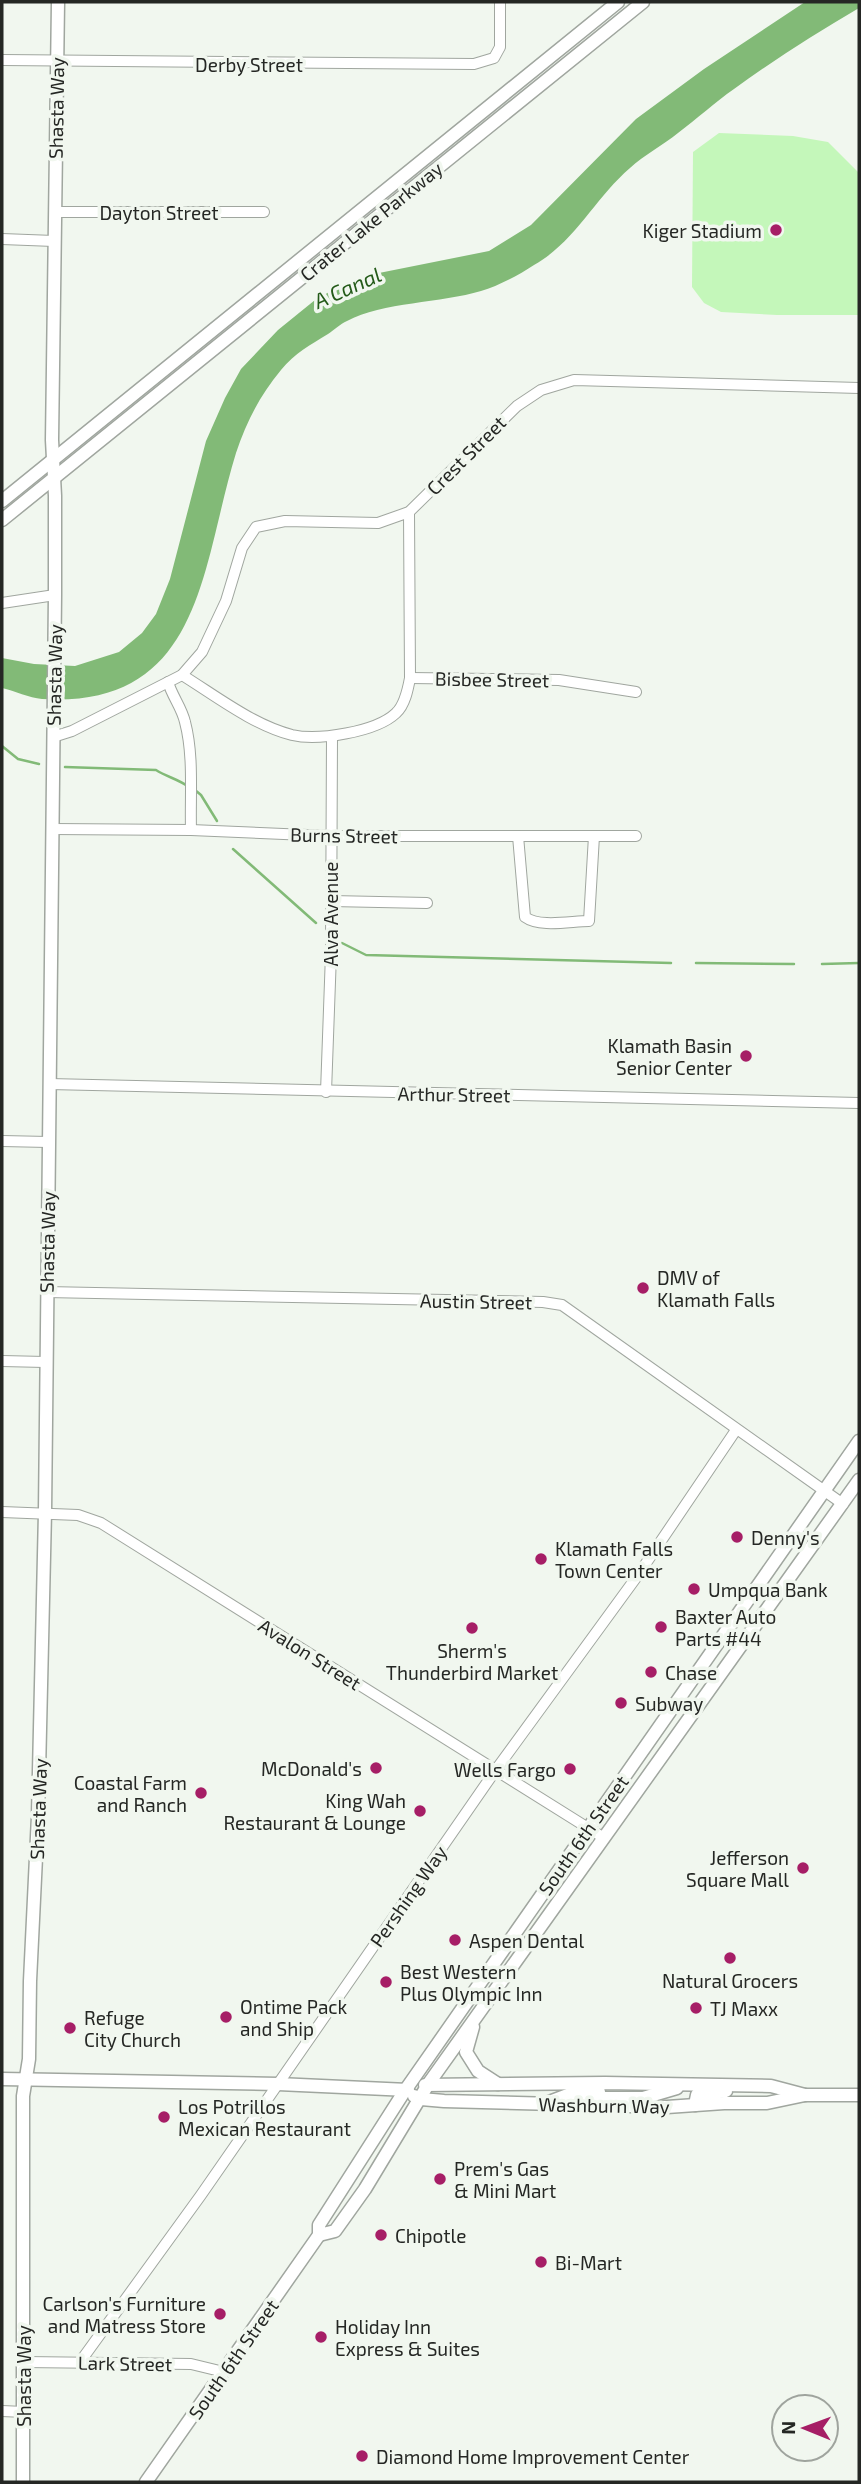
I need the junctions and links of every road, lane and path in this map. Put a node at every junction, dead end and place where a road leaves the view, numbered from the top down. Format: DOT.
graph roads {
  1 [pos="58,2"];
  2 [pos="500,2"];
  3 [pos="618,2"];
  4 [pos="643,2"];
  5 [pos="2,60"];
  6 [pos="57,62"];
  7 [pos="55,212"];
  8 [pos="264,212"];
  9 [pos="2,239"];
  10 [pos="54,241"];
  11 [pos="859,388"];
  12 [pos="53,459"];
  13 [pos="54,478"];
  14 [pos="2,500"];
  15 [pos="409,512"];
  16 [pos="2,520"];
  17 [pos="55,595"];
  18 [pos="2,603"];
  19 [pos="182,675"];
  20 [pos="410,678"];
  21 [pos="168,682"];
  22 [pos="636,692"];
  23 [pos="53,737"];
  24 [pos="331,737"];
  25 [pos="52,829"];
  26 [pos="191,830"];
  27 [pos="331,836"];
  28 [pos="518,836"];
  29 [pos="594,836"];
  30 [pos="636,836"];
  31 [pos="331,901"];
  32 [pos="427,903"];
  33 [pos="49,1084"];
  34 [pos="326,1092"];
  35 [pos="859,1103"];
  36 [pos="2,1141"];
  37 [pos="48,1142"];
  38 [pos="46,1292"];
  39 [pos="2,1361"];
  40 [pos="46,1362"];
  41 [pos="736,1430"];
  42 [pos="859,1441"];
  43 [pos="859,1480"];
  44 [pos="823,1490"];
  45 [pos="843,1504"];
  46 [pos="2,1512"];
  47 [pos="45,1512"];
  48 [pos="495,1770"];
  49 [pos="588,1828"];
  50 [pos="604,1838"];
  51 [pos="475,2018"];
  52 [pos="2,2079"];
  53 [pos="26,2079"];
  54 [pos="429,2083"];
  55 [pos="278,2084"];
  56 [pos="639,2084"];
  57 [pos="498,2085"];
  58 [pos="688,2085"];
  59 [pos="754,2086"];
  60 [pos="404,2091"];
  61 [pos="805,2095"];
  62 [pos="859,2095"];
  63 [pos="421,2099"];
  64 [pos="542,2105"];
  65 [pos="695,2105"];
  66 [pos="590,2106"];
  67 [pos="319,2235"];
  68 [pos="24,2361"];
  69 [pos="80,2362"];
  70 [pos="224,2372"];
  71 [pos="2,2412"];
  72 [pos="23,2412"];
  73 [pos="23,2482"];
  74 [pos="146,2482"];
  1 -- 6 [label="main road, Shasta Way"];
  2 -- 6 [label="street, Derby Street"];
  3 -- 12 [label="main road, Crater Lake Parkway"];
  4 -- 13 [label="main road, Crater Lake Parkway"];
  5 -- 6 [label="street, Derby Street"];
  6 -- 7 [label="main road, Shasta Way"];
  7 -- 8 [label="street, Dayton Street"];
  7 -- 10 [label="main road, Shasta Way"];
  9 -- 10 [label="street"];
  10 -- 12 [label="main road, Shasta Way"];
  11 -- 15 [label="street, Crest Street"];
  12 -- 13 [label="main road, Shasta Way"];
  12 -- 14 [label="main road, Crater Lake Parkway"];
  13 -- 16 [label="main road, Crater Lake Parkway"];
  13 -- 17 [label="main road, Shasta Way"];
  15 -- 19 [label="street, Crest Street"];
  15 -- 20 [label="street"];
  17 -- 18 [label="street"];
  17 -- 23 [label="main road, Shasta Way"];
  19 -- 21 [label="street, Crest Street"];
  19 -- 24 [label="street, Bisbee Street"];
  20 -- 22 [label="street, Bisbee Street"];
  20 -- 24 [label="street, Bisbee Street"];
  21 -- 23 [label="street, Crest Street"];
  21 -- 26 [label="street"];
  23 -- 25 [label="main road, Shasta Way"];
  24 -- 27 [label="street, Alva Avenue"];
  25 -- 26 [label="street, Burns Street"];
  25 -- 33 [label="main road, Shasta Way"];
  26 -- 27 [label="street, Burns Street"];
  27 -- 28 [label="street, Burns Street"];
  27 -- 31 [label="street, Alva Avenue"];
  28 -- 29 [label="street, Burns Street"];
  28 -- 29 [label="street"];
  29 -- 30 [label="street, Burns Street"];
  31 -- 32 [label="street"];
  31 -- 34 [label="street, Alva Avenue"];
  33 -- 34 [label="street, Arthur Street"];
  33 -- 37 [label="main road, Shasta Way"];
  34 -- 35 [label="street, Arthur Street"];
  36 -- 37 [label="street"];
  37 -- 38 [label="main road, Shasta Way"];
  38 -- 40 [label="main road, Shasta Way"];
  38 -- 41 [label="street, Austin Street"];
  39 -- 40 [label="street"];
  40 -- 47 [label="main road, Shasta Way"];
  41 -- 44 [label="street, Austin Street"];
  41 -- 48 [label="street, Pershing Way"];
  42 -- 44 [label="main road, South 6th Street"];
  43 -- 45 [label="main road, South 6th Street"];
  44 -- 45 [label="street, Austin Street"];
  44 -- 49 [label="main road, South 6th Street"];
  45 -- 50 [label="main road, South 6th Street"];
  46 -- 47 [label="street, Avalon Street"];
  47 -- 48 [label="street, Avalon Street"];
  47 -- 53 [label="main road, Shasta Way"];
  48 -- 49 [label="street, Avalon Street"];
  48 -- 55 [label="street, Pershing Way"];
  49 -- 50 [label="street, Avalon Street"];
  49 -- 60 [label="main road, South 6th Street"];
  50 -- 51 [label="main road, South 6th Street"];
  51 -- 54 [label="main road, South 6th Street"];
  51 -- 57 [label="main road"];
  52 -- 53 [label="main road, Washburn Way"];
  53 -- 55 [label="main road, Washburn Way"];
  53 -- 68 [label="main road, Shasta Way"];
  54 -- 57 [label="main road, Washburn Way"];
  54 -- 60 [label="main road, Washburn Way"];
  54 -- 63 [label="main road, South 6th Street"];
  55 -- 60 [label="main road, Washburn Way"];
  55 -- 69 [label="street, Pershing Way"];
  56 -- 57 [label="main road, Washburn Way"];
  56 -- 58 [label="main road, Washburn Way"];
  56 -- 64 [label="main road"];
  58 -- 59 [label="main road, Washburn Way"];
  58 -- 66 [label="main road"];
  59 -- 61 [label="main road, Washburn Way"];
  59 -- 65 [label="main road"];
  60 -- 63 [label="main road, Washburn Way"];
  60 -- 67 [label="main road, South 6th Street"];
  61 -- 62 [label="main road, Washburn Way"];
  61 -- 65 [label="main road, Washburn Way"];
  63 -- 64 [label="main road, Washburn Way"];
  63 -- 67 [label="main road, South 6th Street"];
  64 -- 66 [label="main road, Washburn Way"];
  65 -- 66 [label="main road, Washburn Way"];
  67 -- 70 [label="main road, South 6th Street"];
  68 -- 69 [label="street, Lark Street"];
  68 -- 72 [label="main road, Shasta Way"];
  69 -- 70 [label="street, Lark Street"];
  70 -- 74 [label="main road, South 6th Street"];
  71 -- 72 [label="street"];
  72 -- 73 [label="main road, Shasta Way"];
}
